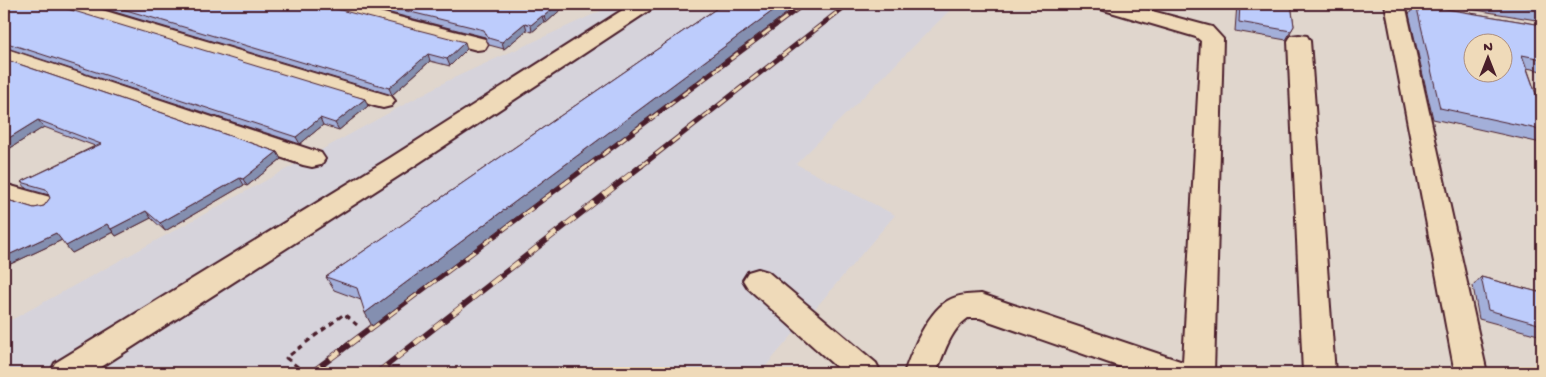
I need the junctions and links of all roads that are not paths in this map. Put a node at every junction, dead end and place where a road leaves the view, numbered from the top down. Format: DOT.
graph roads {
  1 [pos="61,4"];
  2 [pos="326,4"];
  3 [pos="646,4"];
  4 [pos="1104,4"];
  5 [pos="1403,5"];
  6 [pos="1137,8"];
  7 [pos="1299,41"];
  8 [pos="477,44"];
  9 [pos="4,55"];
  10 [pos="383,101"];
  11 [pos="312,159"];
  12 [pos="4,193"];
  13 [pos="41,204"];
  14 [pos="758,280"];
  15 [pos="66,373"];
  16 [pos="865,373"];
  17 [pos="920,373"];
  18 [pos="1176,373"];
  19 [pos="1198,373"];
  20 [pos="1319,373"];
  21 [pos="1471,373"];
  1 -- 10 [label="street"];
  2 -- 8 [label="street"];
  3 -- 15 [label="street"];
  4 -- 6 [label="street"];
  5 -- 21 [label="street"];
  6 -- 19 [label="street"];
  7 -- 20 [label="street"];
  9 -- 11 [label="street"];
  12 -- 13 [label="street"];
  14 -- 16 [label="street"];
  17 -- 18 [label="street"];
}
